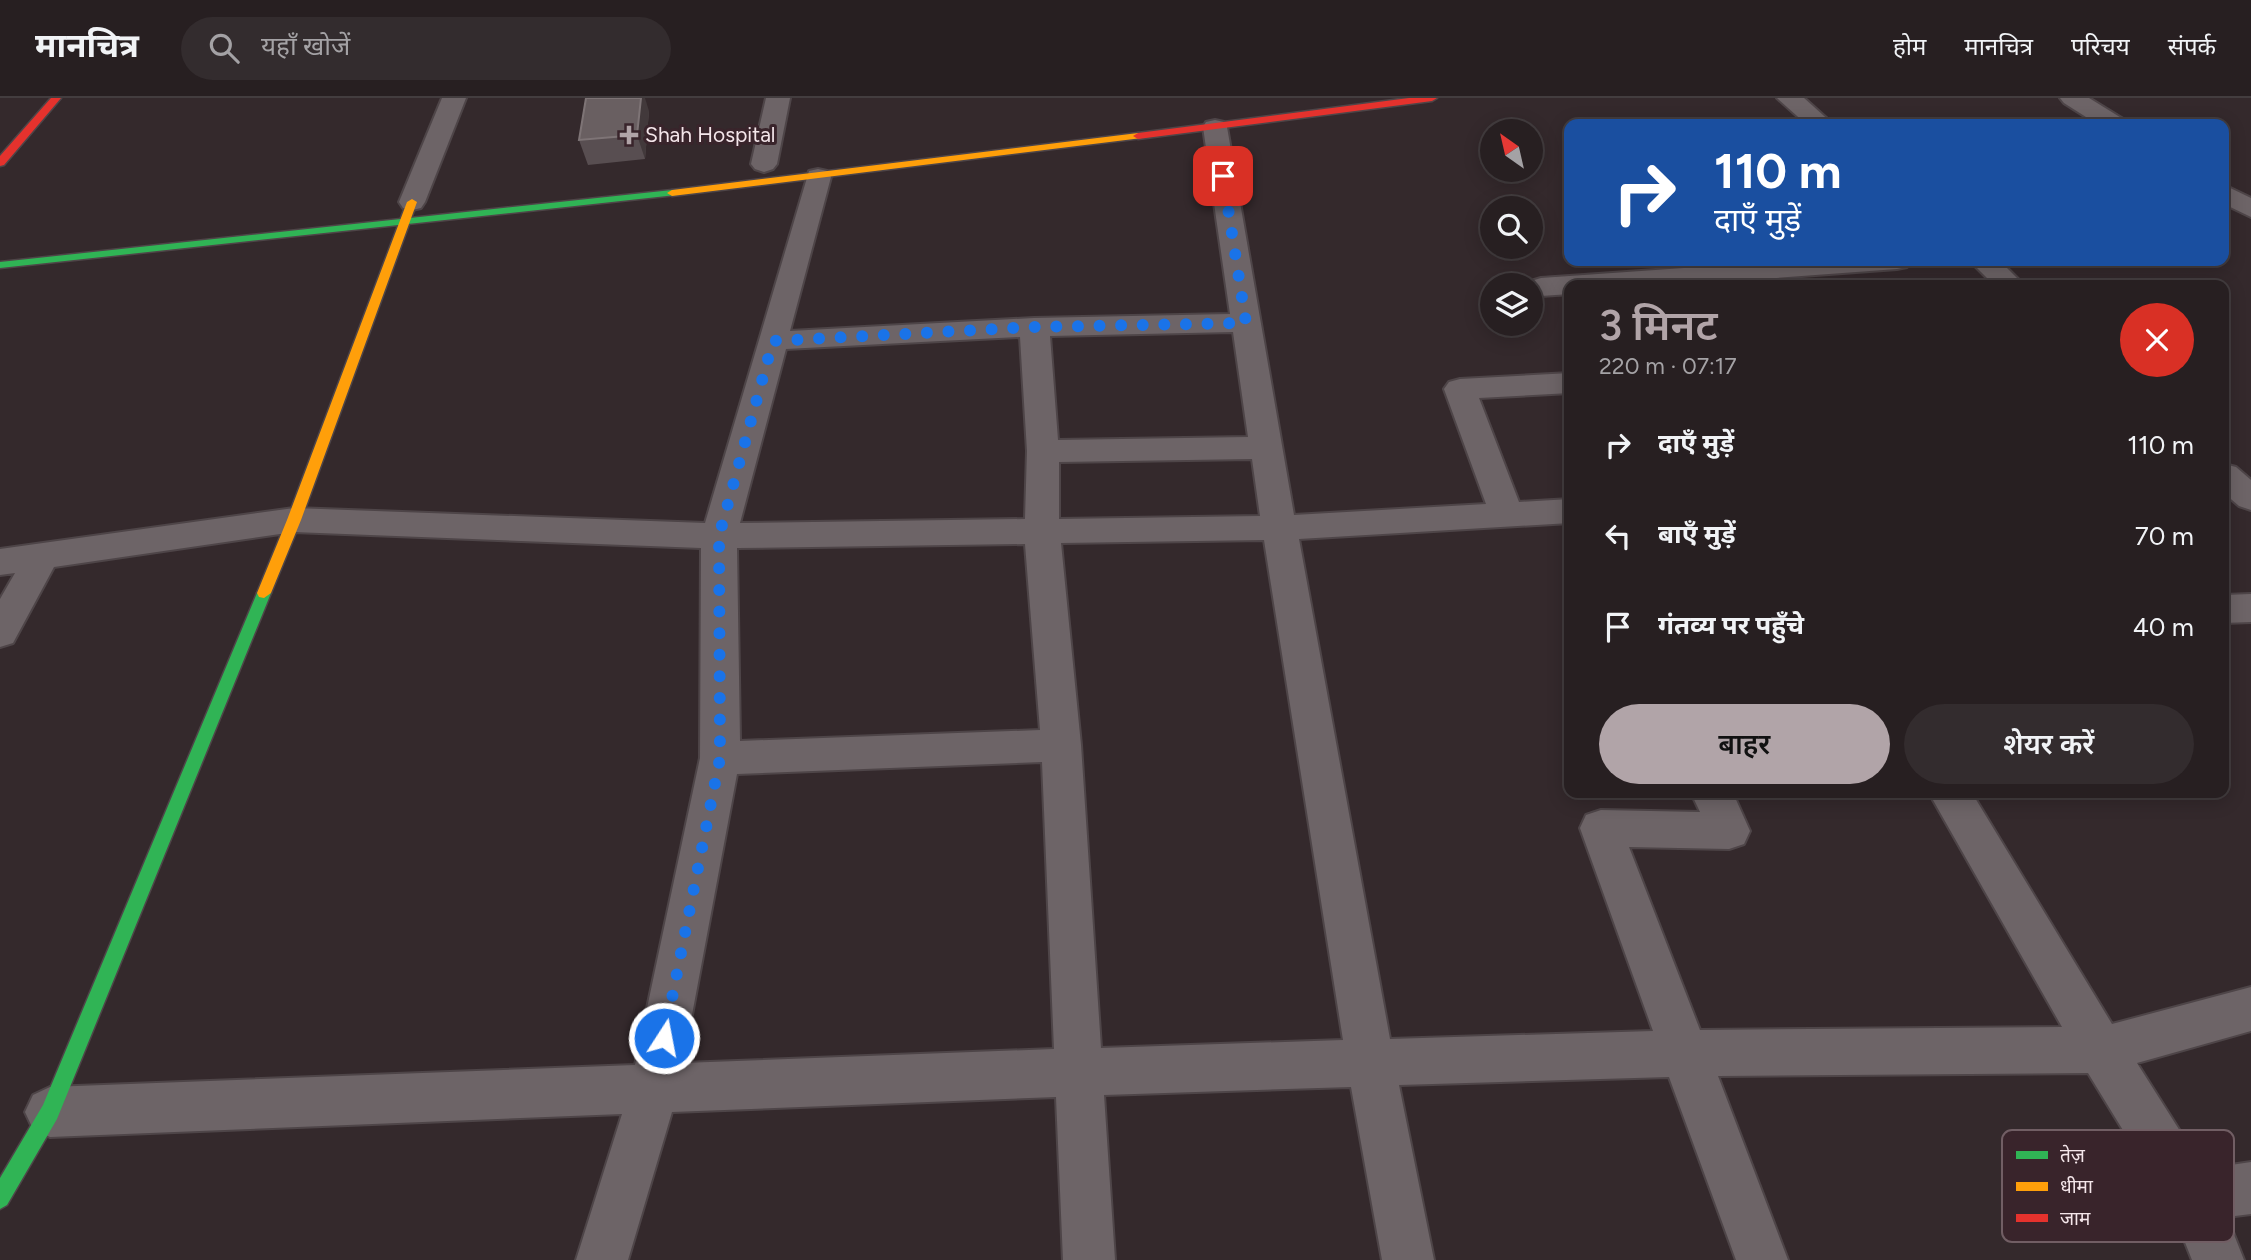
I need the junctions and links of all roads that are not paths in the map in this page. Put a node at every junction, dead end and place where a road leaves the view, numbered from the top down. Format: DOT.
graph roads {
  1 [pos="56,98"];
  2 [pos="454,98"];
  3 [pos="778,98"];
  4 [pos="1432,98"];
  5 [pos="1789,98"];
  6 [pos="2072,98"];
  7 [pos="1291,100"];
  8 [pos="1815,119"];
  9 [pos="2106,119"];
  10 [pos="1203,120"];
  11 [pos="0,163"];
  12 [pos="764,164"];
  13 [pos="821,164"];
  14 [pos="2229,196"];
  15 [pos="411,207"];
  16 [pos="2251,209"];
  17 [pos="0,265"];
  18 [pos="1829,266"];
  19 [pos="1989,266"];
  20 [pos="1637,280"];
  21 [pos="2005,280"];
  22 [pos="1564,285"];
  23 [pos="1543,287"];
  24 [pos="1246,323"];
  25 [pos="1034,327"];
  26 [pos="773,341"];
  27 [pos="1564,383"];
  28 [pos="1266,448"];
  29 [pos="1043,451"];
  30 [pos="2229,479"];
  31 [pos="2251,498"];
  32 [pos="1564,511"];
  33 [pos="1507,515"];
  34 [pos="294,520"];
  35 [pos="1279,528"];
  36 [pos="1042,532"];
  37 [pos="719,536"];
  38 [pos="43,554"];
  39 [pos="0,562"];
  40 [pos="2251,608"];
  41 [pos="2229,609"];
  42 [pos="0,633"];
  43 [pos="1061,745"];
  44 [pos="720,758"];
  45 [pos="1714,798"];
  46 [pos="1953,798"];
  47 [pos="2251,1009"];
  48 [pos="2101,1050"];
  49 [pos="1685,1053"];
  50 [pos="1370,1063"];
  51 [pos="1080,1072"];
  52 [pos="654,1089"];
  53 [pos="50,1112"];
  54 [pos="2151,1130"];
  55 [pos="0,1198"];
  56 [pos="2211,1242"];
  57 [pos="602,1260"];
  58 [pos="1089,1260"];
  59 [pos="1408,1260"];
  60 [pos="1762,1260"];
  61 [pos="2218,1260"];
  1 -- 11 [label="main road"];
  2 -- 15 [label="street"];
  3 -- 12 [label="street"];
  4 -- 10 [label="main road"];
  5 -- 8 [label="street"];
  6 -- 9 [label="street"];
  7 -- 10 [label="main road"];
  10 -- 13 [label="main road"];
  10 -- 24 [label="street"];
  13 -- 15 [label="main road"];
  13 -- 26 [label="street"];
  14 -- 16 [label="street"];
  15 -- 17 [label="main road"];
  15 -- 34 [label="main road"];
  18 -- 20 [label="street"];
  19 -- 21 [label="street"];
  22 -- 23 [label="street"];
  24 -- 25 [label="street"];
  24 -- 28 [label="street"];
  25 -- 26 [label="street"];
  25 -- 29 [label="street"];
  26 -- 37 [label="street"];
  27 -- 33 [label="street"];
  28 -- 29 [label="street"];
  28 -- 35 [label="street"];
  29 -- 36 [label="street"];
  30 -- 31 [label="street"];
  32 -- 33 [label="street"];
  33 -- 35 [label="street"];
  34 -- 37 [label="street"];
  34 -- 38 [label="street"];
  34 -- 53 [label="main road"];
  35 -- 36 [label="street"];
  35 -- 50 [label="street"];
  36 -- 37 [label="street"];
  36 -- 43 [label="street"];
  37 -- 44 [label="street"];
  38 -- 39 [label="street"];
  38 -- 42 [label="street"];
  40 -- 41 [label="street"];
  43 -- 44 [label="street"];
  43 -- 51 [label="street"];
  44 -- 52 [label="street"];
  45 -- 49 [label="street"];
  46 -- 48 [label="street"];
  47 -- 48 [label="street"];
  48 -- 49 [label="street"];
  48 -- 54 [label="street"];
  49 -- 50 [label="street"];
  49 -- 60 [label="street"];
  50 -- 51 [label="street"];
  50 -- 59 [label="street"];
  51 -- 52 [label="street"];
  51 -- 58 [label="street"];
  52 -- 53 [label="street"];
  52 -- 57 [label="street"];
  53 -- 55 [label="main road"];
  56 -- 61 [label="street"];
}
